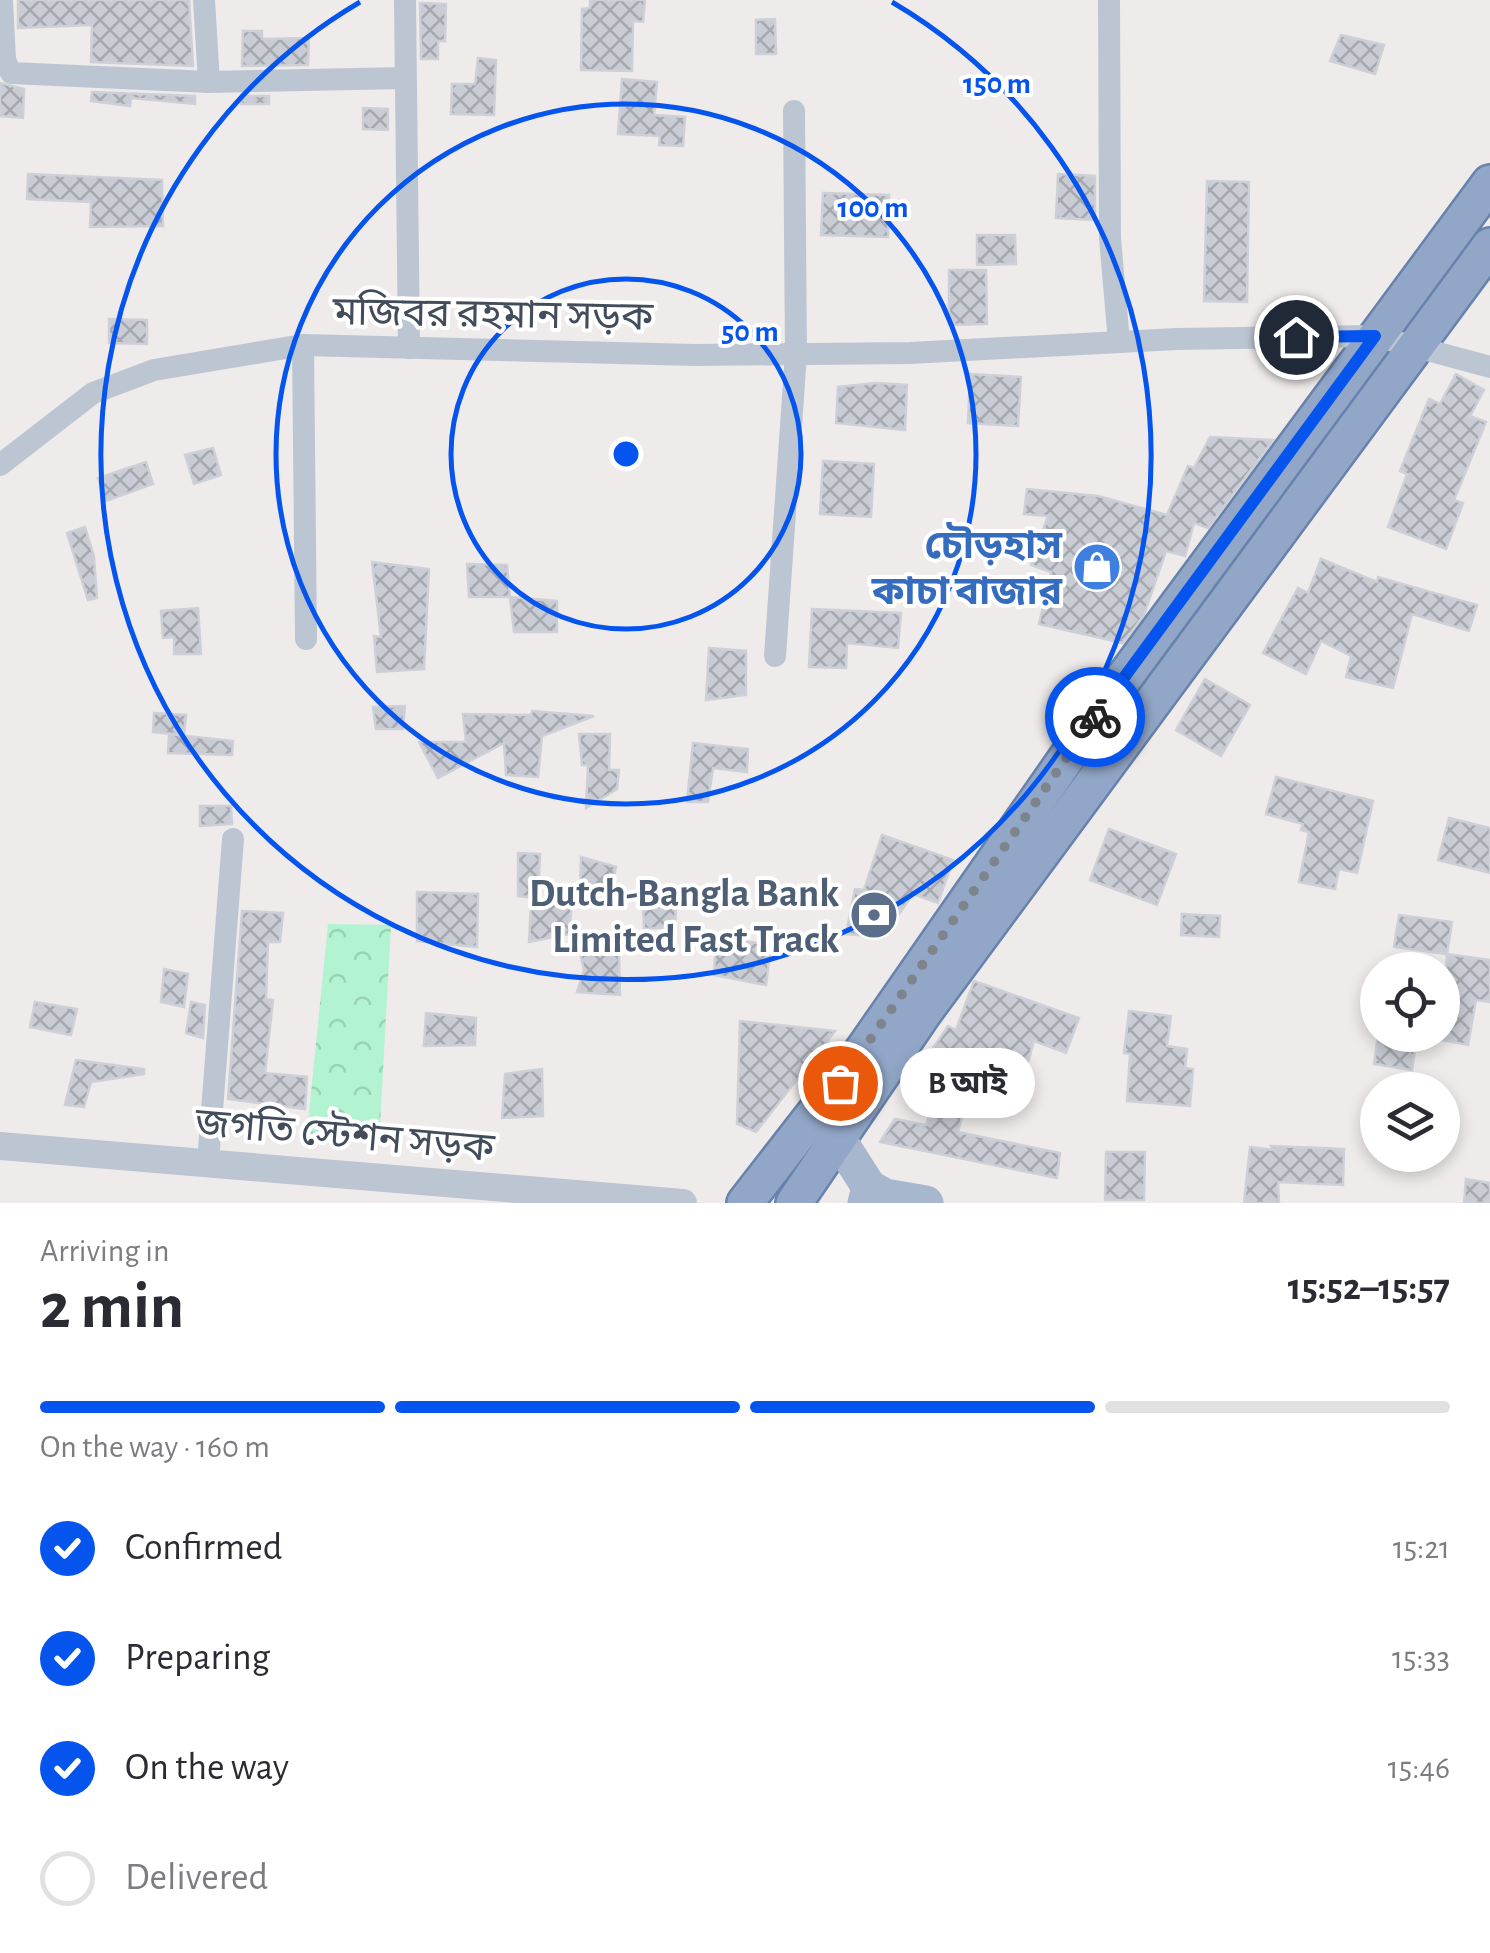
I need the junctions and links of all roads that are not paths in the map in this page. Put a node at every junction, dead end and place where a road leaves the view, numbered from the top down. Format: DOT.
graph roads {
  1 [pos="2,0"];
  2 [pos="204,0"];
  3 [pos="405,0"];
  4 [pos="1109,0"];
  5 [pos="405,78"];
  6 [pos="208,82"];
  7 [pos="794,111"];
  8 [pos="1490,182"];
  9 [pos="1490,246"];
  10 [pos="1375,336"];
  11 [pos="1119,342"];
  12 [pos="303,346"];
  13 [pos="409,348"];
  14 [pos="1414,349"];
  15 [pos="796,354"];
  16 [pos="1490,367"];
  17 [pos="0,465"];
  18 [pos="306,639"];
  19 [pos="775,656"];
  20 [pos="233,838"];
  21 [pos="820,1110"];
  22 [pos="836,1141"];
  23 [pos="0,1146"];
  24 [pos="208,1162"];
  25 [pos="867,1195"];
  26 [pos="683,1203"];
  27 [pos="745,1203"];
  28 [pos="794,1203"];
  29 [pos="926,1203"];
  1 -- 6 [label="street"];
  2 -- 6 [label="street"];
  3 -- 5 [label="street"];
  4 -- 11 [label="street"];
  5 -- 6 [label="street"];
  5 -- 13 [label="street"];
  7 -- 15 [label="street"];
  8 -- 10 [label="highway"];
  9 -- 14 [label="highway"];
  10 -- 11 [label="street, মজিবর রহমান সড়ক"];
  10 -- 14 [label="street, মজিবর রহমান সড়ক"];
  10 -- 21 [label="highway"];
  11 -- 15 [label="street, মজিবর রহমান সড়ক"];
  12 -- 13 [label="street, মজিবর রহমান সড়ক"];
  12 -- 17 [label="street, মজিবর রহমান সড়ক"];
  12 -- 18 [label="street"];
  13 -- 15 [label="street, মজিবর রহমান সড়ক"];
  14 -- 16 [label="street, মজিবর রহমান সড়ক"];
  14 -- 22 [label="highway"];
  15 -- 19 [label="street"];
  20 -- 24 [label="street"];
  21 -- 22 [label="main road"];
  21 -- 27 [label="highway"];
  22 -- 25 [label="main road"];
  22 -- 28 [label="highway"];
  23 -- 24 [label="street, জগতি স্টেশন সড়ক"];
  24 -- 26 [label="street, জগতি স্টেশন সড়ক"];
  25 -- 29 [label="main road"];
}
